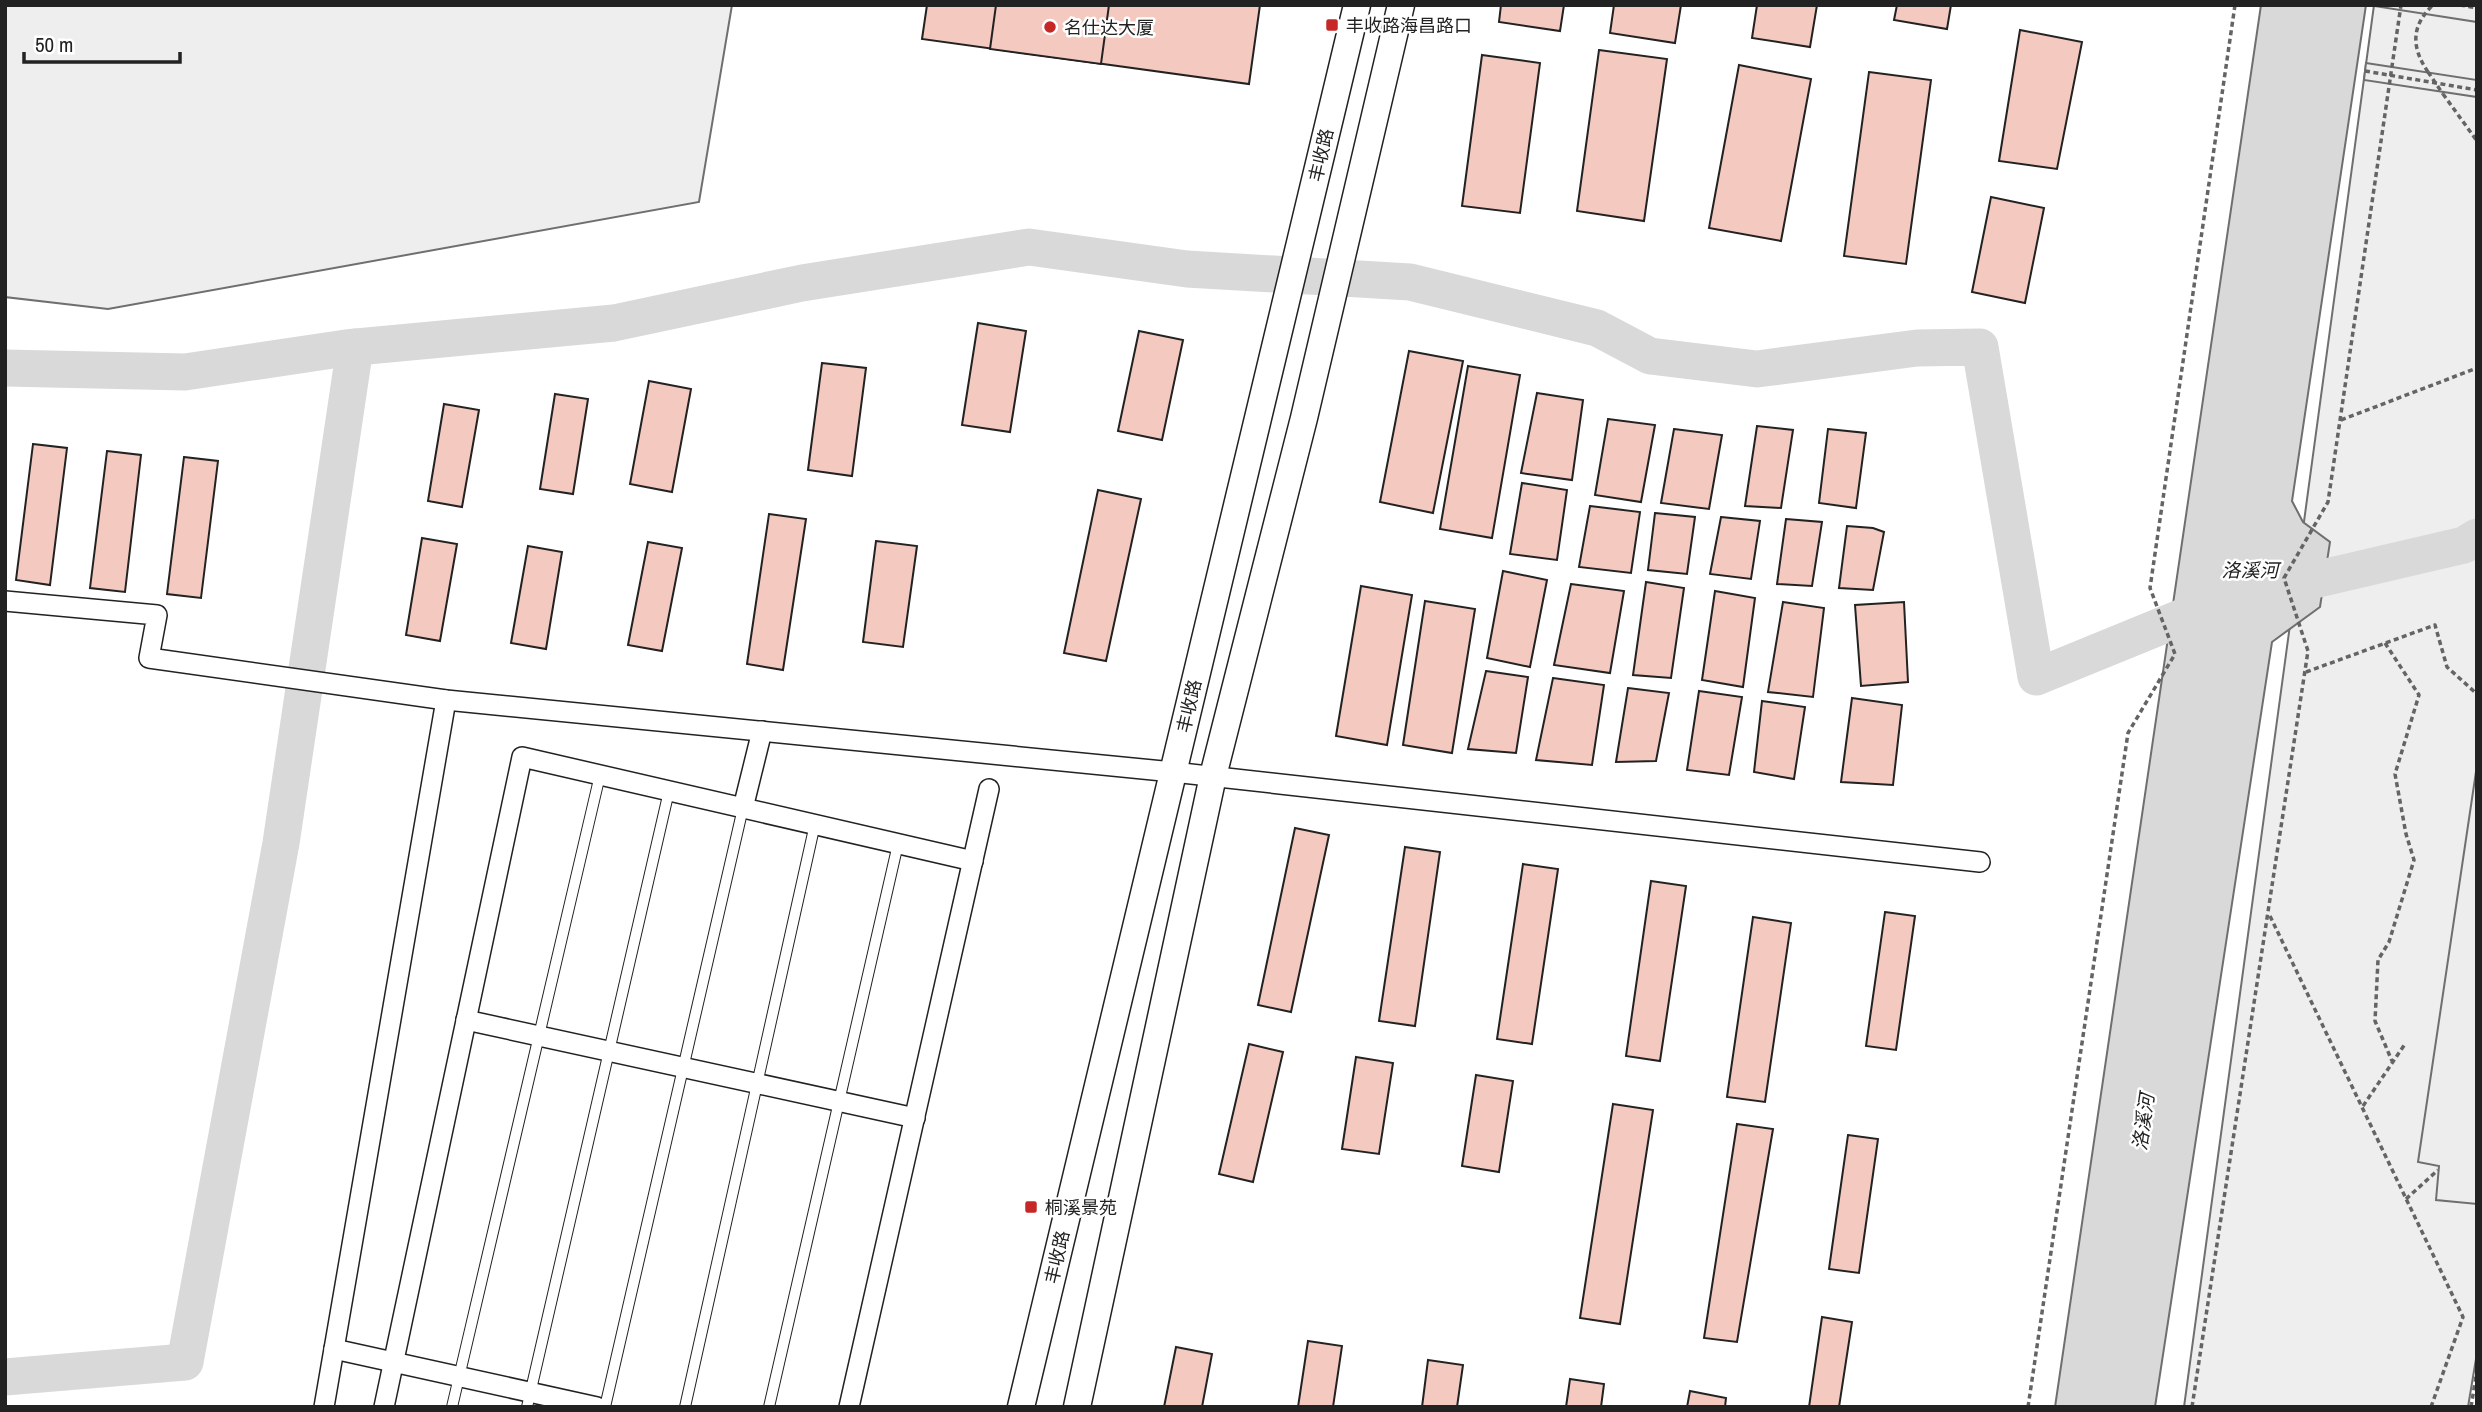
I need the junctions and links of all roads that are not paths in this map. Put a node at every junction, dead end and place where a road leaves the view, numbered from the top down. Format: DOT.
graph roads {
  1 [pos="1357,5"];
  2 [pos="1401,5"];
  3 [pos="5,601"];
  4 [pos="446,700"];
  5 [pos="762,731"];
  6 [pos="1173,772"];
  7 [pos="600,775"];
  8 [pos="1213,776"];
  9 [pos="989,789"];
  10 [pos="669,791"];
  11 [pos="743,808"];
  12 [pos="815,824"];
  13 [pos="898,844"];
  14 [pos="973,861"];
  15 [pos="1980,862"];
  16 [pos="466,1020"];
  17 [pos="538,1036"];
  18 [pos="609,1052"];
  19 [pos="683,1068"];
  20 [pos="757,1084"];
  21 [pos="839,1102"];
  22 [pos="915,1118"];
  23 [pos="334,1349"];
  24 [pos="393,1362"];
  25 [pos="459,1377"];
  26 [pos="529,1400"];
  27 [pos="324,1407"];
  28 [pos="384,1407"];
  29 [pos="452,1407"];
  30 [pos="597,1407"];
  31 [pos="605,1407"];
  32 [pos="685,1407"];
  33 [pos="769,1407"];
  34 [pos="849,1407"];
  35 [pos="1021,1407"];
  36 [pos="1077,1407"];
  1 -- 6 [label="main road, 丰收路"];
  2 -- 8 [label="main road"];
  3 -- 4 [label="street"];
  4 -- 5 [label="street"];
  4 -- 23 [label="street"];
  5 -- 6 [label="street"];
  5 -- 11 [label="street"];
  6 -- 8 [label="street"];
  6 -- 35 [label="main road, 丰收路"];
  7 -- 10 [label="street"];
  7 -- 16 [label="street"];
  7 -- 17 [label="lane"];
  8 -- 15 [label="street"];
  8 -- 36 [label="main road"];
  9 -- 14 [label="street"];
  10 -- 11 [label="street"];
  10 -- 18 [label="lane"];
  11 -- 12 [label="street"];
  11 -- 19 [label="lane"];
  12 -- 13 [label="street"];
  12 -- 20 [label="lane"];
  13 -- 14 [label="street"];
  13 -- 21 [label="lane"];
  14 -- 22 [label="street"];
  16 -- 17 [label="street"];
  16 -- 24 [label="street"];
  17 -- 18 [label="street"];
  17 -- 25 [label="lane"];
  18 -- 19 [label="street"];
  18 -- 26 [label="lane"];
  19 -- 20 [label="street"];
  19 -- 31 [label="lane"];
  20 -- 21 [label="street"];
  20 -- 32 [label="lane"];
  21 -- 22 [label="street"];
  21 -- 33 [label="lane"];
  22 -- 34 [label="street"];
  23 -- 24 [label="street"];
  23 -- 27 [label="street"];
  24 -- 25 [label="street"];
  24 -- 28 [label="street"];
  25 -- 26 [label="street"];
  25 -- 29 [label="lane"];
  26 -- 30 [label="street"];
}
